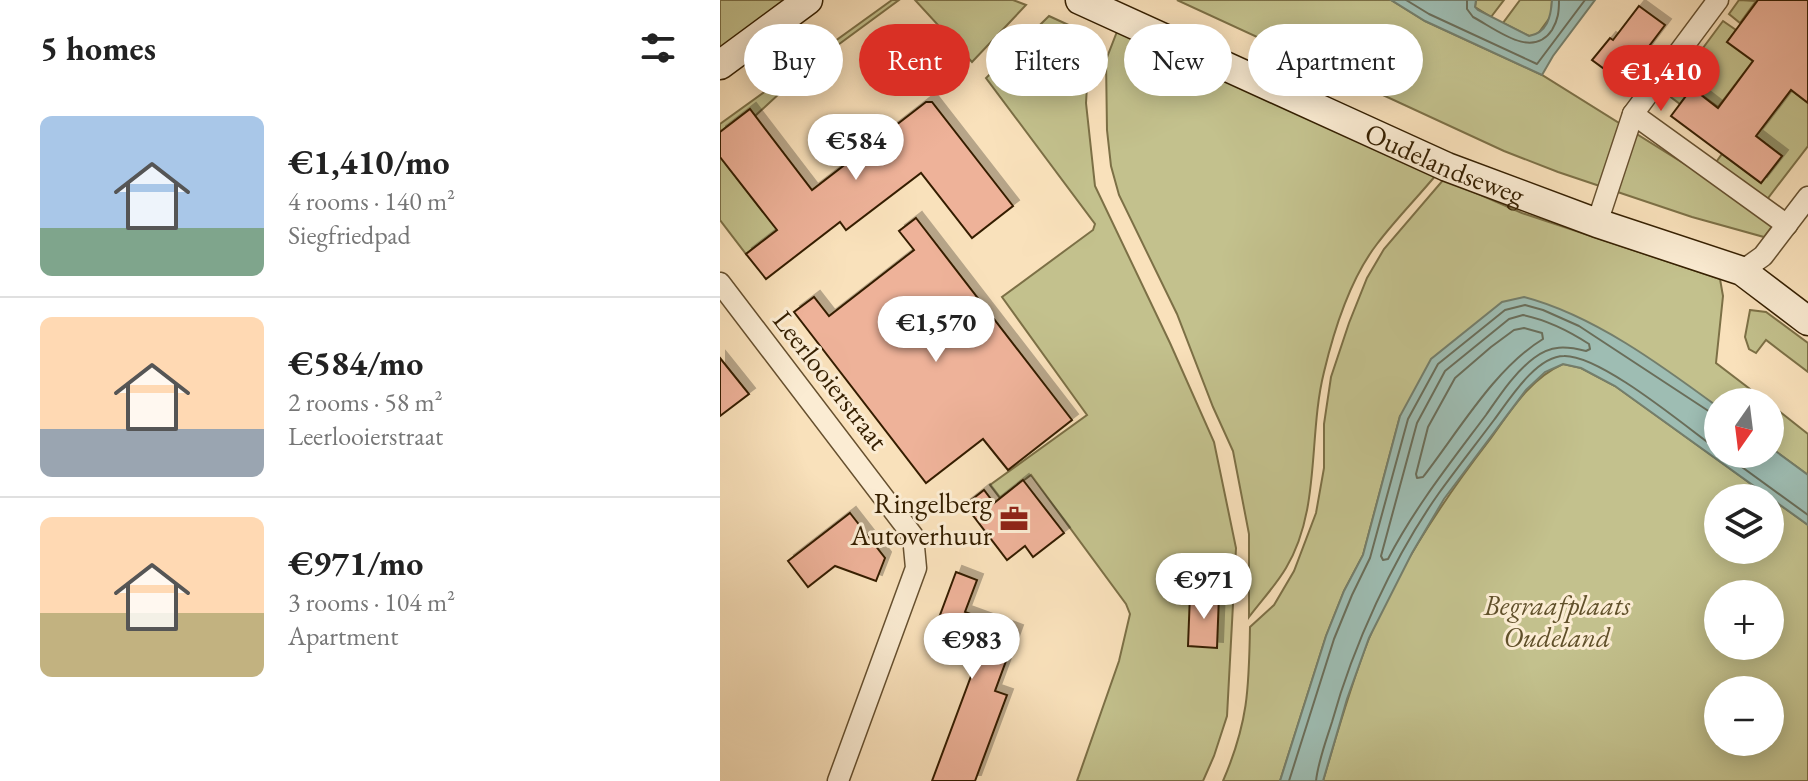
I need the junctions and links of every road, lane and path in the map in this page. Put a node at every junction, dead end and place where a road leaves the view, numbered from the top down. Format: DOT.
graph roads {
  1 [pos="808,0"];
  2 [pos="1080,0"];
  3 [pos="1718,0"];
  4 [pos="720,65"];
  5 [pos="1633,114"];
  6 [pos="1808,197"];
  7 [pos="1597,223"];
  8 [pos="1787,225"];
  9 [pos="1742,271"];
  10 [pos="720,283"];
  11 [pos="1808,321"];
  12 [pos="838,781"];
  1 -- 4 [label="street"];
  2 -- 7 [label="street, Oudelandseweg"];
  3 -- 5 [label="street"];
  5 -- 7 [label="street"];
  5 -- 8 [label="street"];
  6 -- 8 [label="street"];
  7 -- 9 [label="street, Oudelandseweg"];
  8 -- 9 [label="street"];
  9 -- 11 [label="street, Oudelandseweg"];
  10 -- 12 [label="street, Leerlooierstraat"];
}
